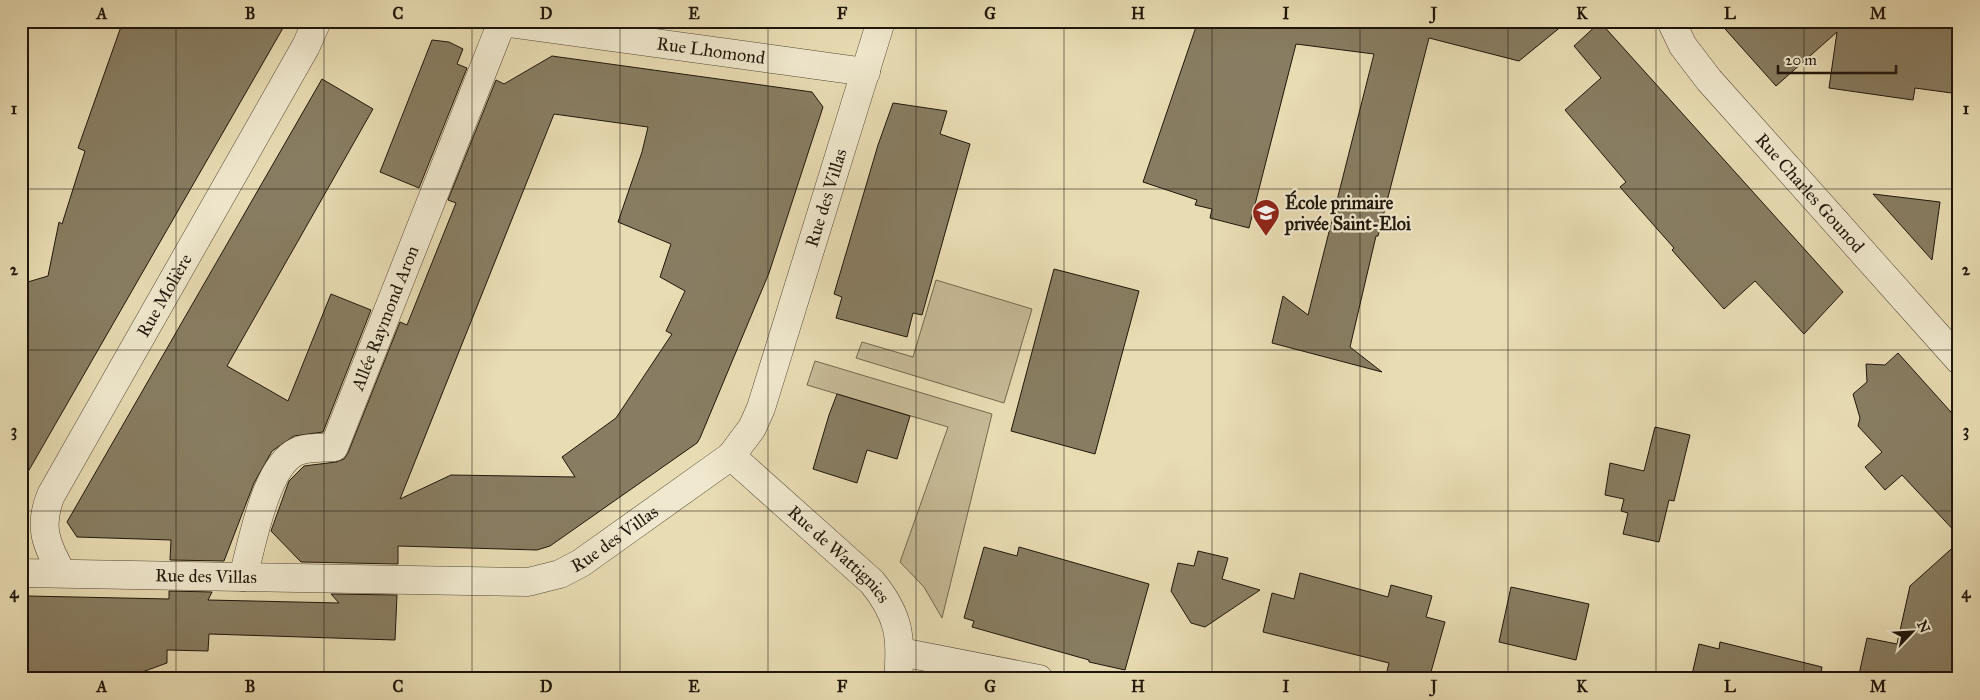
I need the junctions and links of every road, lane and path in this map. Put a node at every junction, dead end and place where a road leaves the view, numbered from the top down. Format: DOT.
graph roads {
  1 [pos="317,21"];
  2 [pos="881,21"];
  3 [pos="1671,21"];
  4 [pos="499,22"];
  5 [pos="866,72"];
  6 [pos="1959,360"];
  7 [pos="731,456"];
  8 [pos="21,573"];
  9 [pos="62,573"];
  10 [pos="243,577"];
  11 [pos="901,652"];
  12 [pos="898,679"];
  13 [pos="1039,679"];
  1 -- 9 [label="street, Rue Molière"];
  2 -- 5 [label="street, Rue des Villas"];
  3 -- 6 [label="street, Rue Charles Gounod"];
  4 -- 5 [label="street, Rue Lhomond"];
  4 -- 10 [label="street, Allée Raymond Aron"];
  5 -- 7 [label="street, Rue des Villas"];
  7 -- 10 [label="street, Rue des Villas"];
  7 -- 11 [label="street, Rue de Wattignies"];
  8 -- 9 [label="street, Rue des Villas"];
  9 -- 10 [label="street, Rue des Villas"];
  11 -- 12 [label="street, Rue de Wattignies"];
  11 -- 13 [label="street"];
}
